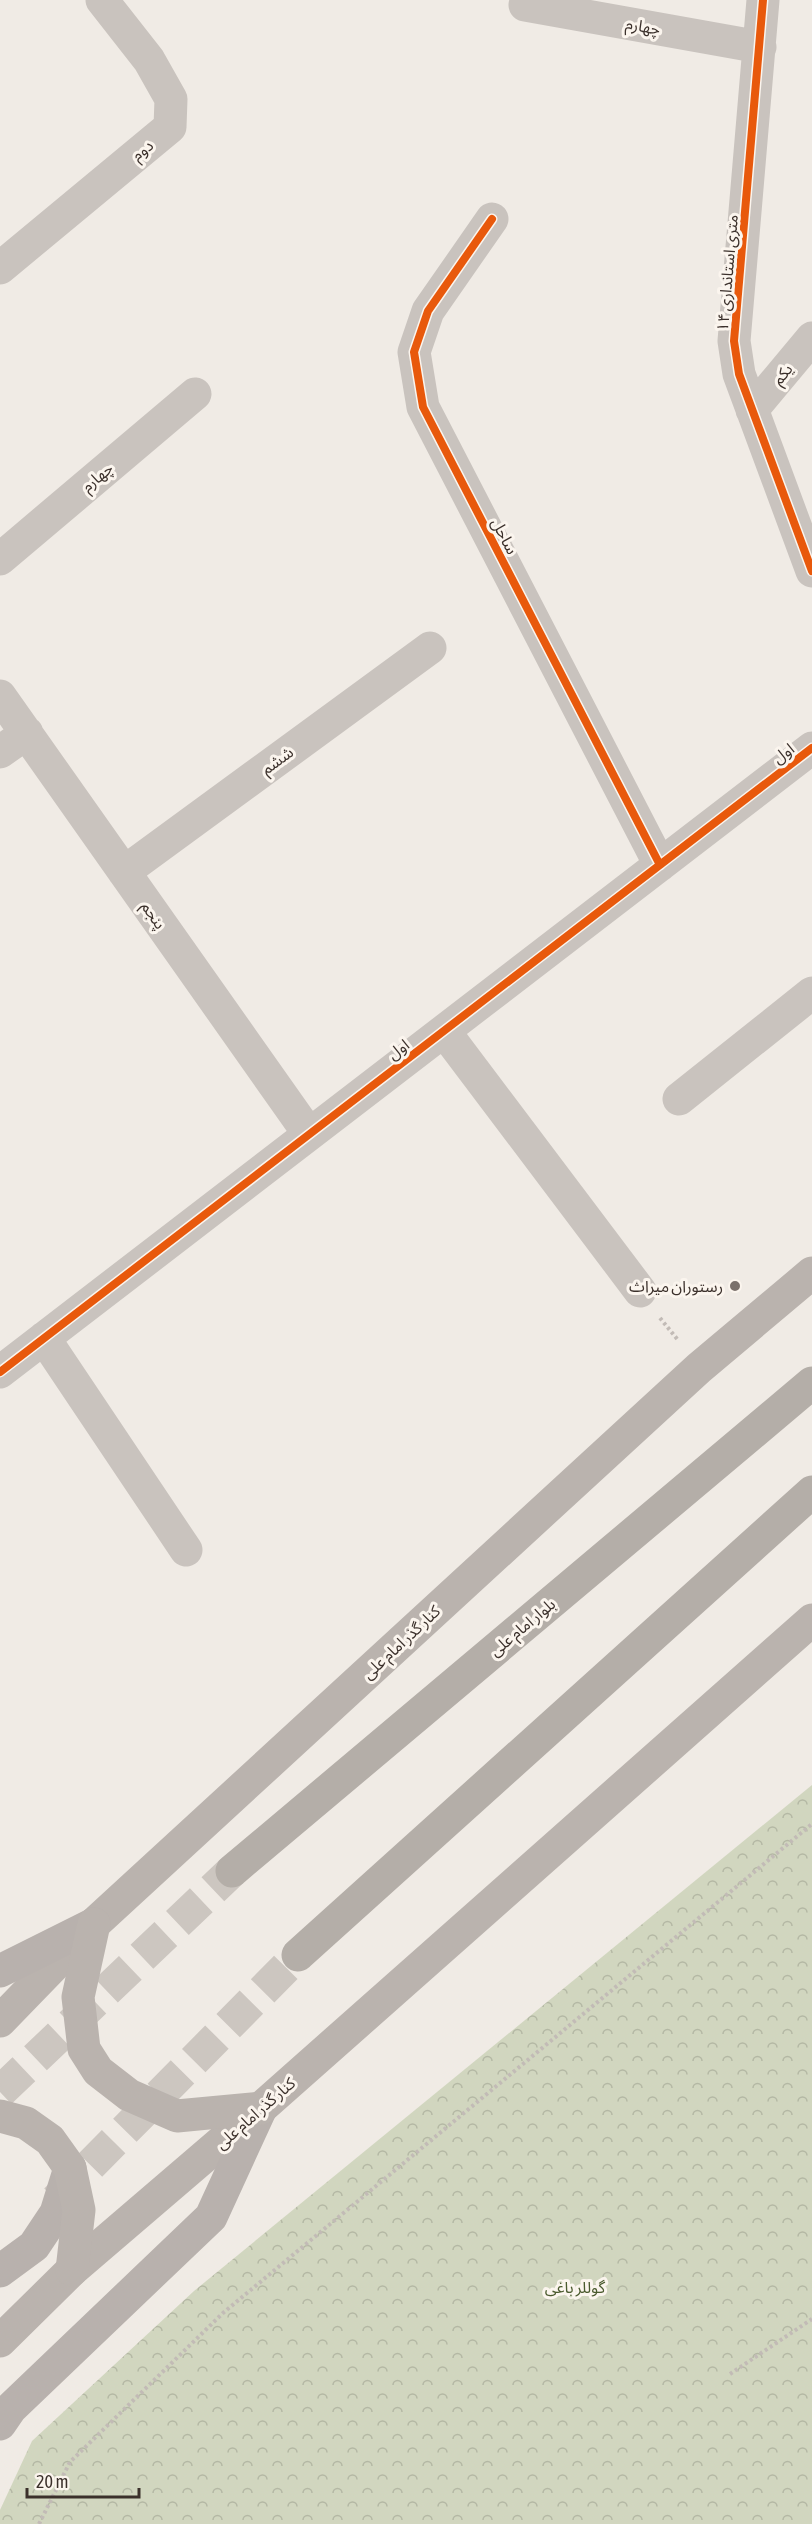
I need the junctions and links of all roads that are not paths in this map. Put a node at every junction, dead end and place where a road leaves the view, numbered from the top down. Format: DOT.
graph roads {
  1 [pos="102,0"];
  2 [pos="763,0"];
  3 [pos="525,5"];
  4 [pos="760,47"];
  5 [pos="492,219"];
  6 [pos="0,268"];
  7 [pos="812,338"];
  8 [pos="195,394"];
  9 [pos="752,410"];
  10 [pos="0,559"];
  11 [pos="812,571"];
  12 [pos="430,648"];
  13 [pos="0,696"];
  14 [pos="27,733"];
  15 [pos="812,748"];
  16 [pos="0,752"];
  17 [pos="660,865"];
  18 [pos="124,872"];
  19 [pos="812,993"];
  20 [pos="444,1031"];
  21 [pos="679,1100"];
  22 [pos="309,1134"];
  23 [pos="812,1273"];
  24 [pos="640,1291"];
  25 [pos="44,1338"];
  26 [pos="0,1372"];
  27 [pos="812,1383"];
  28 [pos="812,1492"];
  29 [pos="186,1550"];
  30 [pos="812,1620"];
  31 [pos="232,1870"];
  32 [pos="94,1924"];
  33 [pos="298,1955"];
  34 [pos="0,1971"];
  35 [pos="0,2021"];
  36 [pos="261,2108"];
  37 [pos="9,2122"];
  38 [pos="70,2168"];
  39 [pos="72,2270"];
  40 [pos="0,2271"];
  41 [pos="0,2341"];
  42 [pos="0,2424"];
  1 -- 6 [label="street, دوم"];
  2 -- 4 [label="street, ۱۴ متری استانداری"];
  3 -- 4 [label="street, چهارم"];
  4 -- 9 [label="street, ۱۴ متری استانداری"];
  5 -- 17 [label="street, ساحل"];
  7 -- 9 [label="street, یکم"];
  8 -- 10 [label="street, چهارم"];
  9 -- 11 [label="street, ۱۴ متری استانداری"];
  12 -- 18 [label="street, ششم"];
  13 -- 14 [label="street, پنجم"];
  14 -- 16 [label="street"];
  14 -- 18 [label="street, پنجم"];
  15 -- 17 [label="street, اول"];
  17 -- 20 [label="street, اول"];
  18 -- 22 [label="street, پنجم"];
  19 -- 21 [label="street"];
  20 -- 22 [label="street, اول"];
  20 -- 24 [label="street"];
  22 -- 25 [label="street, اول"];
  23 -- 32 [label="main road, کنار گذر امام علی"];
  25 -- 26 [label="street, اول"];
  25 -- 29 [label="street"];
  27 -- 31 [label="highway, بلوار امام علی"];
  28 -- 33 [label="highway"];
  30 -- 36 [label="main road, کنار گذر امام علی"];
  32 -- 34 [label="main road"];
  32 -- 35 [label="main road, کنار گذر امام علی"];
  32 -- 36 [label="main road, bridge"];
  36 -- 39 [label="main road, کنار گذر امام علی"];
  36 -- 42 [label="main road"];
  37 -- 38 [label="main road, bridge"];
  38 -- 39 [label="main road, bridge"];
  38 -- 40 [label="main road"];
  39 -- 41 [label="main road, کنار گذر امام علی"];
}
